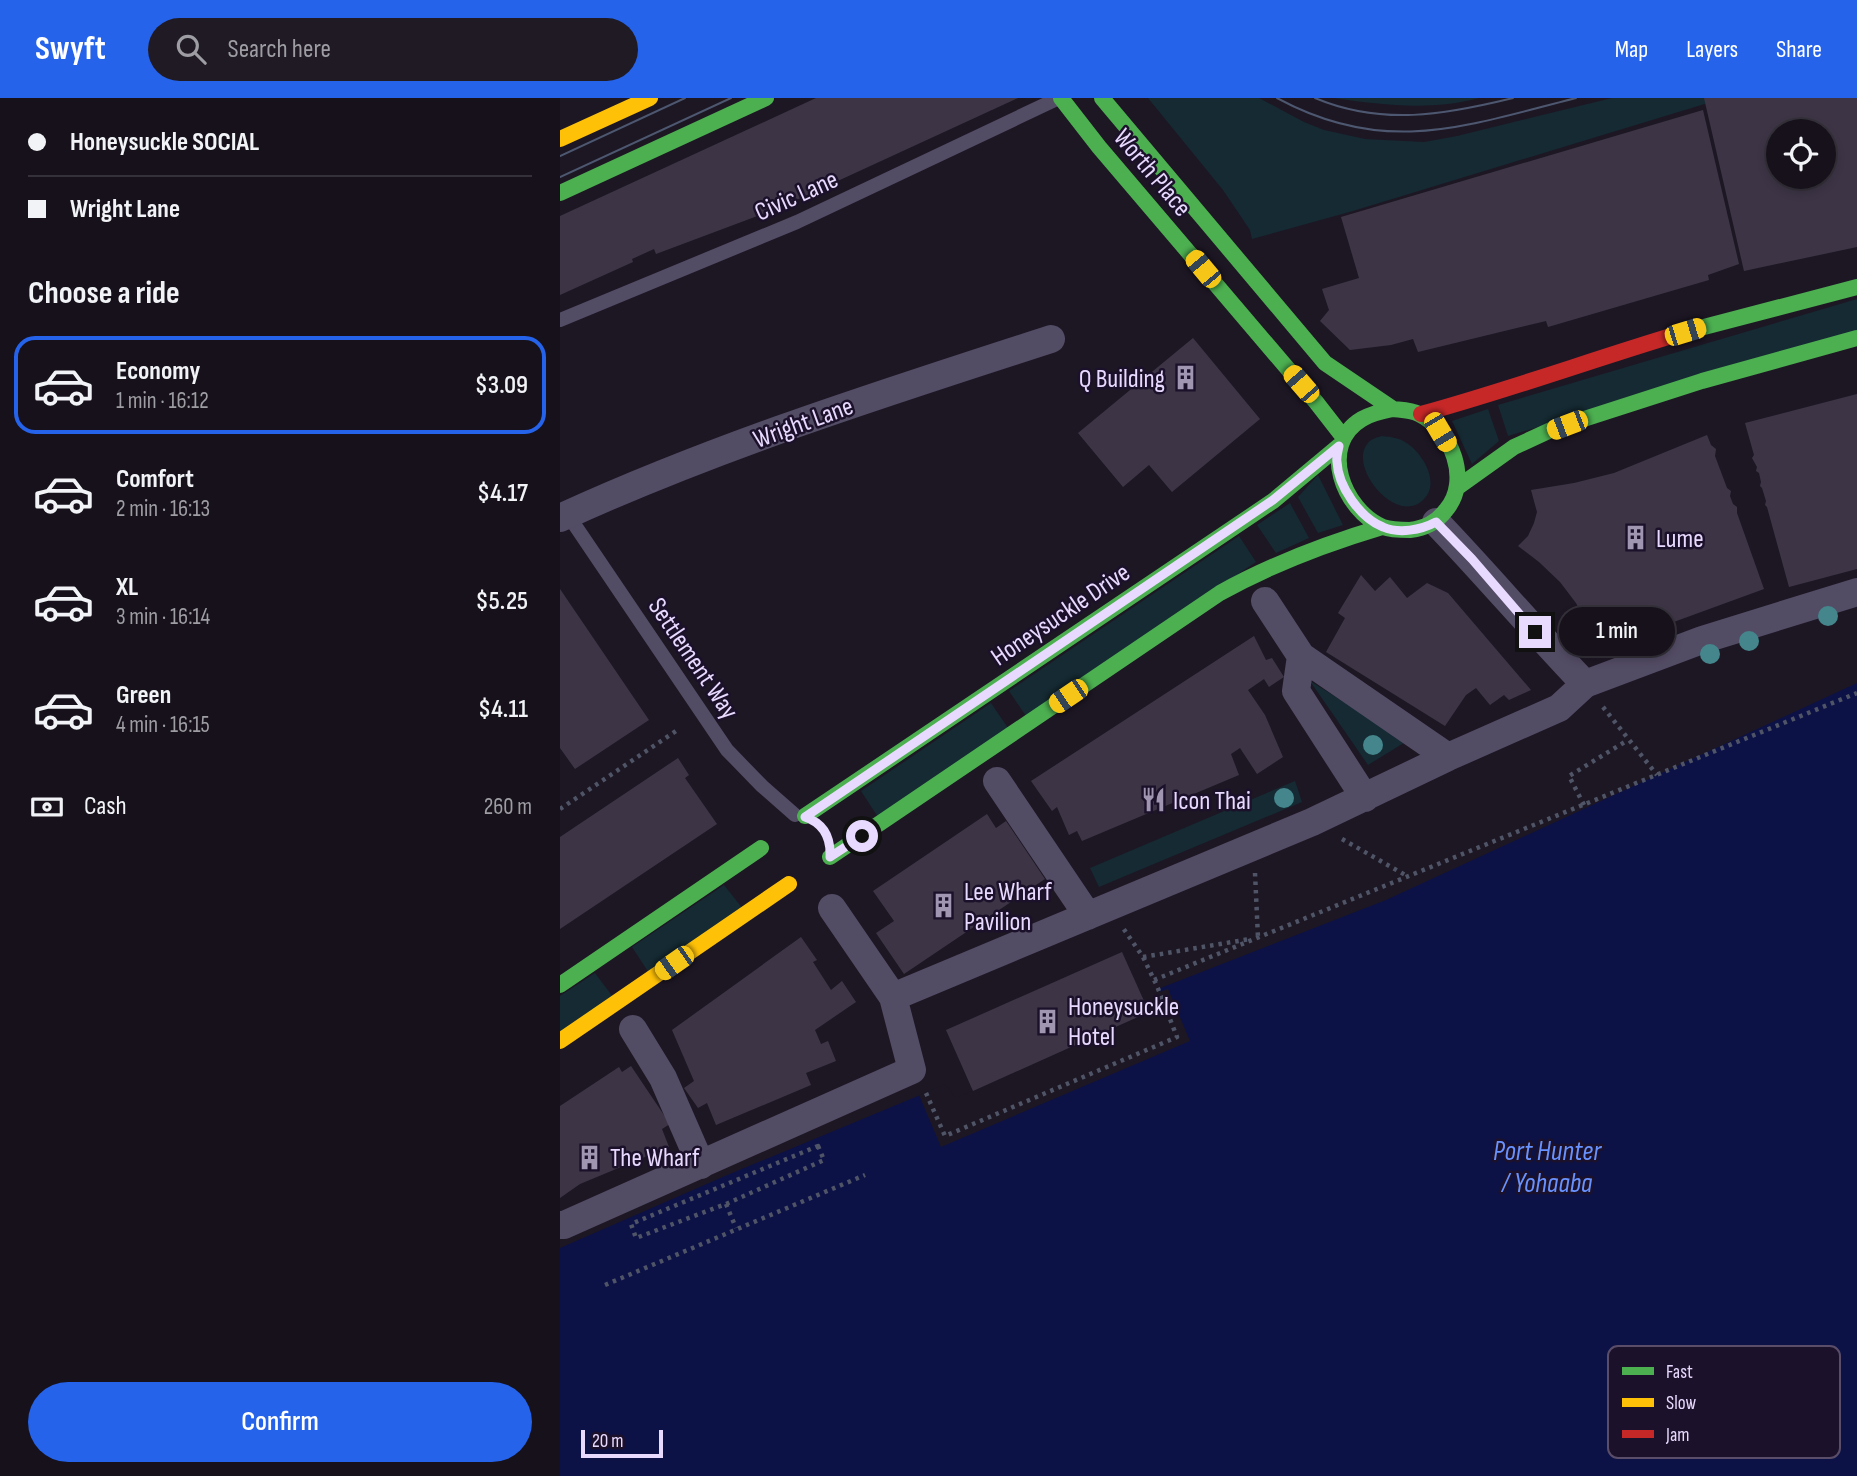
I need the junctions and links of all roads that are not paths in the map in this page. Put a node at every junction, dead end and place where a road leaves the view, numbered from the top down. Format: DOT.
graph roads {
  1 [pos="650,98"];
  2 [pos="766,98"];
  3 [pos="1102,98"];
  4 [pos="1055,100"];
  5 [pos="560,139"];
  6 [pos="560,192"];
  7 [pos="1857,287"];
  8 [pos="560,320"];
  9 [pos="1857,338"];
  10 [pos="1051,339"];
  11 [pos="1393,410"];
  12 [pos="1421,414"];
  13 [pos="1341,442"];
  14 [pos="1458,487"];
  15 [pos="564,517"];
  16 [pos="1436,522"];
  17 [pos="1382,527"];
  18 [pos="1857,592"];
  19 [pos="1265,601"];
  20 [pos="1301,656"];
  21 [pos="1585,684"];
  22 [pos="1448,757"];
  23 [pos="997,781"];
  24 [pos="1365,798"];
  25 [pos="800,816"];
  26 [pos="776,821"];
  27 [pos="820,825"];
  28 [pos="829,840"];
  29 [pos="830,857"];
  30 [pos="822,873"];
  31 [pos="807,883"];
  32 [pos="789,884"];
  33 [pos="832,908"];
  34 [pos="1088,916"];
  35 [pos="560,985"];
  36 [pos="893,997"];
  37 [pos="633,1029"];
  38 [pos="560,1041"];
  39 [pos="701,1165"];
  40 [pos="560,1225"];
  1 -- 5 [label="main road"];
  2 -- 6 [label="main road"];
  3 -- 11 [label="main road, Worth Place"];
  4 -- 8 [label="lane, Civic Lane"];
  4 -- 13 [label="main road, Worth Place"];
  7 -- 12 [label="main road"];
  9 -- 14 [label="main road"];
  10 -- 15 [label="street, Wright Lane"];
  11 -- 12 [label="main road"];
  11 -- 13 [label="main road"];
  12 -- 14 [label="main road"];
  13 -- 17 [label="main road"];
  13 -- 25 [label="main road, Honeysuckle Drive"];
  14 -- 16 [label="main road"];
  15 -- 25 [label="lane, Settlement Way"];
  16 -- 17 [label="main road"];
  16 -- 21 [label="street"];
  17 -- 29 [label="main road"];
  18 -- 21 [label="street"];
  19 -- 20 [label="street"];
  20 -- 22 [label="street"];
  20 -- 24 [label="street"];
  21 -- 22 [label="street"];
  22 -- 24 [label="street"];
  23 -- 34 [label="street"];
  24 -- 34 [label="street"];
  25 -- 26 [label="main road, Honeysuckle Drive"];
  25 -- 27 [label="main road"];
  28 -- 29 [label="main road"];
  29 -- 30 [label="main road"];
  31 -- 32 [label="main road"];
  32 -- 35 [label="main road"];
  32 -- 38 [label="main road"];
  33 -- 36 [label="street"];
  34 -- 36 [label="street"];
  36 -- 39 [label="street"];
  37 -- 39 [label="street"];
  39 -- 40 [label="street"];
}
